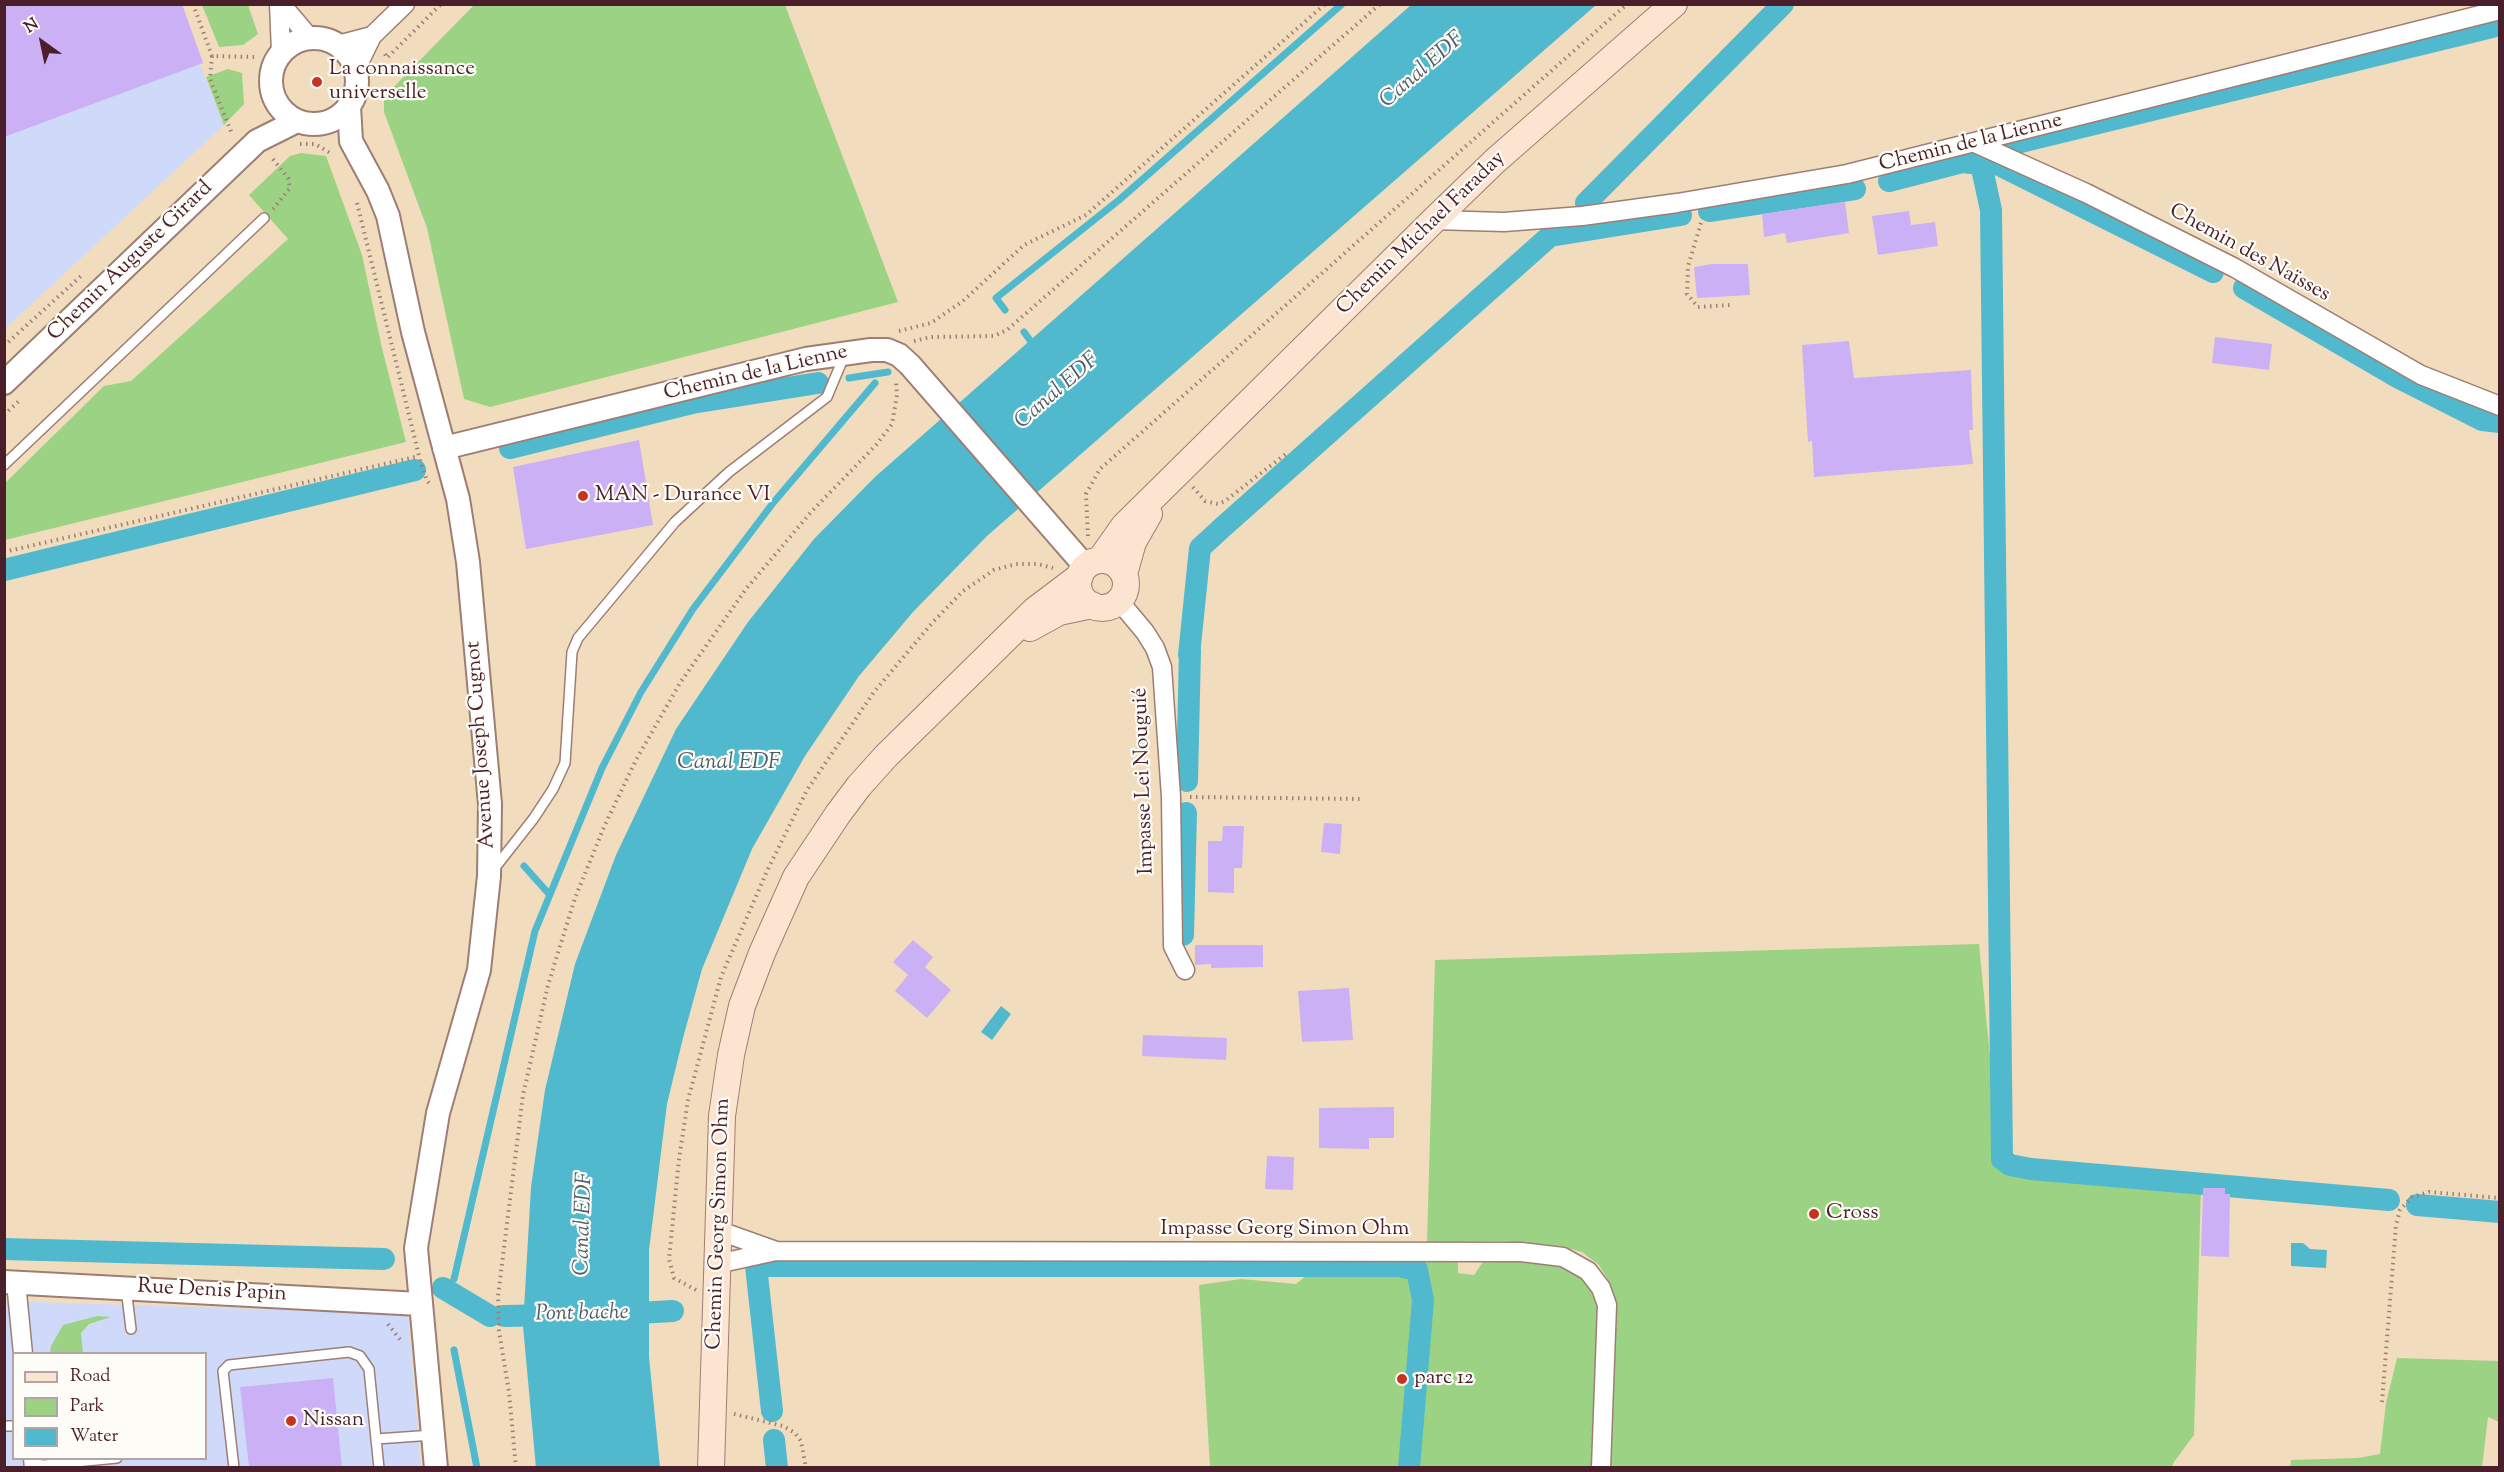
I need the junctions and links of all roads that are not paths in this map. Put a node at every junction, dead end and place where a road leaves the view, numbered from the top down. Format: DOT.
graph roads {
  1 [pos="280,4"];
  2 [pos="405,4"];
  3 [pos="1674,4"];
  4 [pos="2499,10"];
  5 [pos="372,36"];
  6 [pos="310,38"];
  7 [pos="338,45"];
  8 [pos="281,52"];
  9 [pos="356,69"];
  10 [pos="274,97"];
  11 [pos="349,106"];
  12 [pos="307,122"];
  13 [pos="257,141"];
  14 [pos="1975,143"];
  15 [pos="343,149"];
  16 [pos="264,218"];
  17 [pos="1434,220"];
  18 [pos="845,353"];
  19 [pos="4,383"];
  20 [pos="2499,406"];
  21 [pos="444,448"];
  22 [pos="4,465"];
  23 [pos="1180,473"];
  24 [pos="1089,566"];
  25 [pos="1124,574"];
  26 [pos="1119,601"];
  27 [pos="1092,605"];
  28 [pos="979,666"];
  29 [pos="489,876"];
  30 [pos="1185,970"];
  31 [pos="717,1230"];
  32 [pos="776,1251"];
  33 [pos="717,1264"];
  34 [pos="10,1282"];
  35 [pos="126,1288"];
  36 [pos="420,1304"];
  37 [pos="130,1329"];
  38 [pos="23,1352"];
  39 [pos="433,1435"];
  40 [pos="376,1439"];
  41 [pos="89,1460"];
  42 [pos="34,1464"];
  43 [pos="234,1467"];
  44 [pos="379,1467"];
  45 [pos="436,1467"];
  46 [pos="711,1467"];
  47 [pos="1601,1467"];
  1 -- 6 [label="street"];
  1 -- 8 [label="street"];
  2 -- 5 [label="street"];
  3 -- 17 [label="main road, Chemin Michael Faraday"];
  4 -- 14 [label="street, Chemin de la Lienne"];
  5 -- 7 [label="street"];
  5 -- 9 [label="street"];
  6 -- 7 [label="street"];
  6 -- 8 [label="street"];
  7 -- 9 [label="street"];
  8 -- 10 [label="street"];
  9 -- 11 [label="street"];
  10 -- 12 [label="street"];
  10 -- 13 [label="street, Chemin Auguste Girard"];
  11 -- 12 [label="street"];
  11 -- 15 [label="street, Avenue Joseph Cugnot"];
  12 -- 13 [label="street, Chemin Auguste Girard"];
  12 -- 15 [label="street"];
  13 -- 19 [label="street, Chemin Auguste Girard"];
  14 -- 17 [label="street, Chemin de la Lienne"];
  14 -- 20 [label="street, Chemin des Naïsses"];
  15 -- 21 [label="street, Avenue Joseph Cugnot"];
  16 -- 22 [label="lane"];
  17 -- 23 [label="main road, Chemin Michael Faraday"];
  18 -- 21 [label="street, Chemin de la Lienne"];
  18 -- 24 [label="street, Chemin de la Lienne"];
  18 -- 29 [label="lane"];
  21 -- 29 [label="street, Avenue Joseph Cugnot"];
  23 -- 24 [label="main road, Chemin Michael Faraday"];
  23 -- 25 [label="main road, Chemin Michael Faraday"];
  24 -- 25 [label="main road"];
  24 -- 27 [label="main road"];
  24 -- 28 [label="main road, Chemin Georg Simon Ohm"];
  25 -- 26 [label="main road"];
  26 -- 27 [label="main road"];
  26 -- 30 [label="street, Impasse Lei Nouguié"];
  27 -- 28 [label="main road, Chemin Georg Simon Ohm"];
  28 -- 31 [label="main road, Chemin Georg Simon Ohm"];
  29 -- 36 [label="street, Avenue Joseph Cugnot"];
  31 -- 32 [label="street, Impasse Georg Simon Ohm"];
  31 -- 33 [label="main road, Chemin Georg Simon Ohm"];
  32 -- 33 [label="street, Impasse Georg Simon Ohm"];
  32 -- 47 [label="street, Impasse Georg Simon Ohm"];
  33 -- 46 [label="main road, Chemin Georg Simon Ohm"];
  34 -- 35 [label="street, Rue Denis Papin"];
  34 -- 38 [label="street"];
  35 -- 36 [label="street, Rue Denis Papin"];
  35 -- 37 [label="lane"];
  36 -- 39 [label="street, Avenue Joseph Cugnot"];
  39 -- 40 [label="lane"];
  39 -- 45 [label="street, Avenue Joseph Cugnot"];
  40 -- 43 [label="lane"];
  40 -- 44 [label="lane"];
  41 -- 42 [label="lane"];
}
